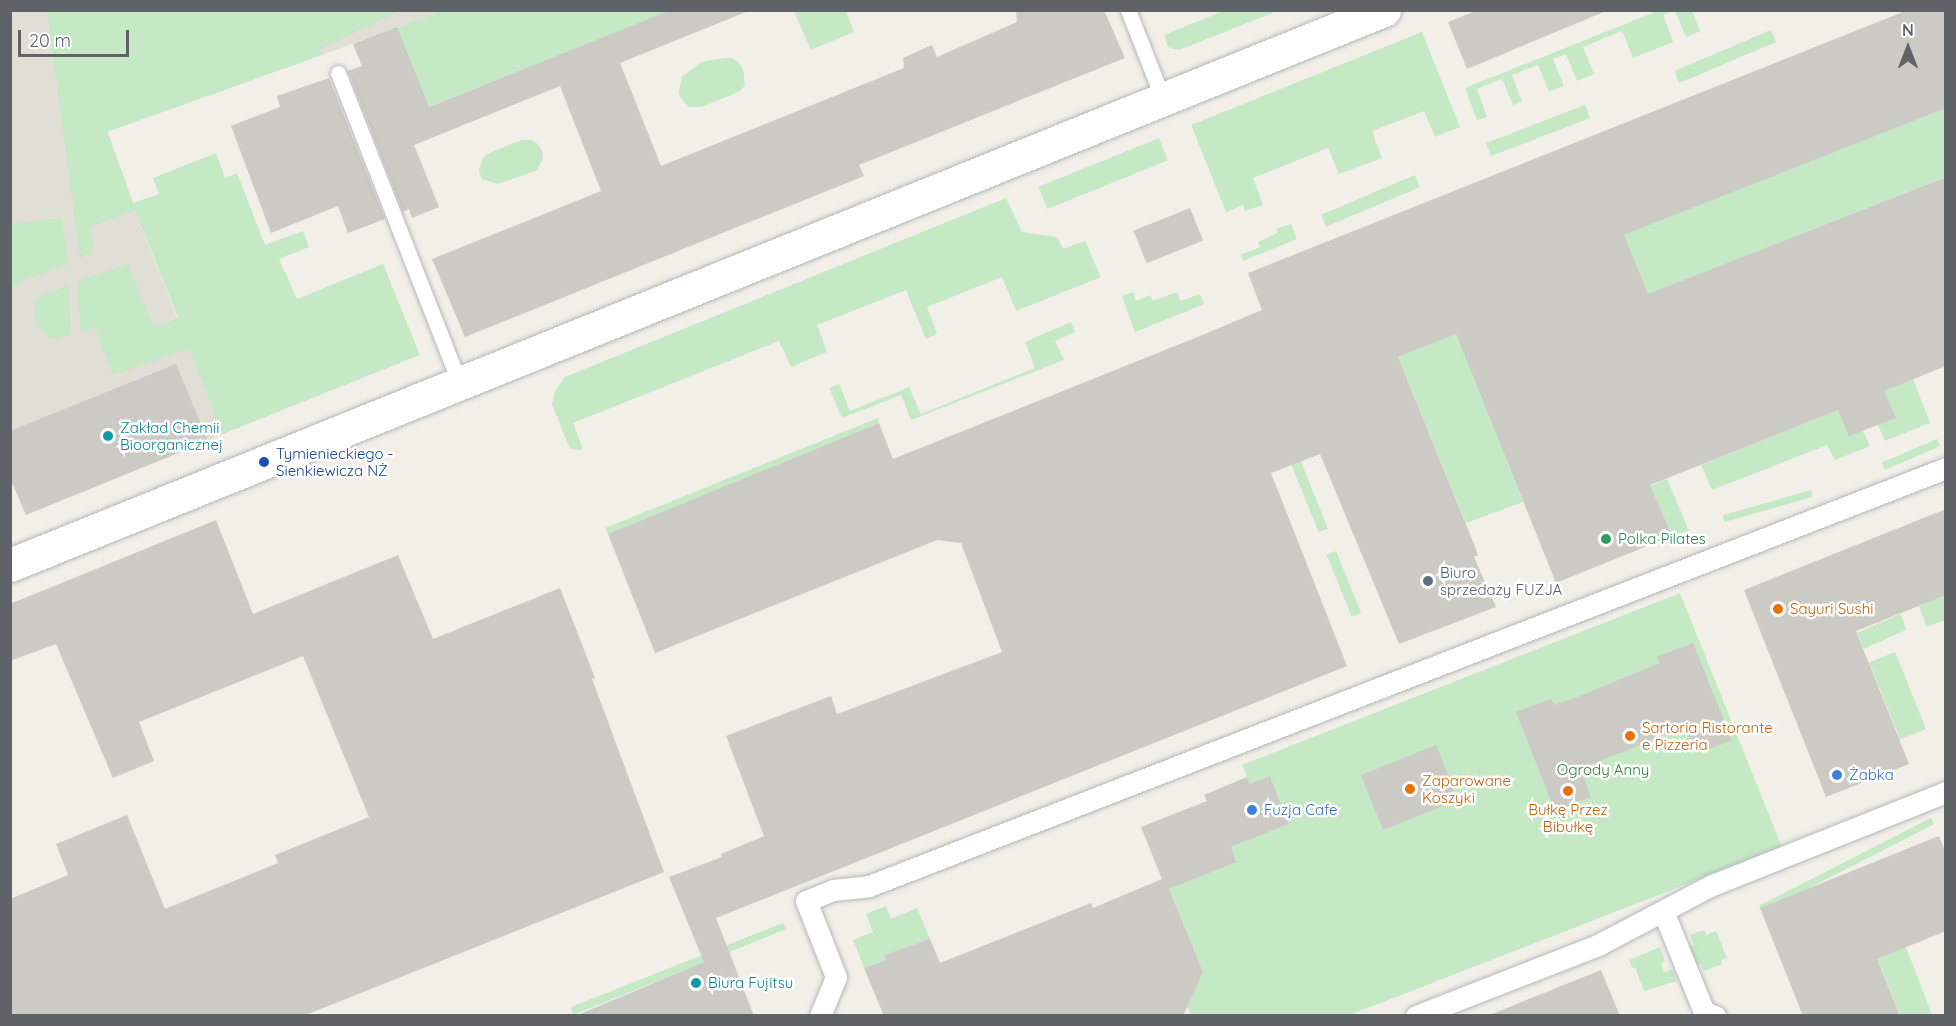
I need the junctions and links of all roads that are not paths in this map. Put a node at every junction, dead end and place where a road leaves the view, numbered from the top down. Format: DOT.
graph roads {
  1 [pos="1128,10"];
  2 [pos="1384,10"];
  3 [pos="338,73"];
  4 [pos="1163,99"];
  5 [pos="460,384"];
  6 [pos="1946,468"];
  7 [pos="10,565"];
  8 [pos="1946,792"];
  9 [pos="1663,911"];
  10 [pos="820,1016"];
  11 [pos="1416,1016"];
  12 [pos="1715,1016"];
  1 -- 4 [label="lane"];
  2 -- 4 [label="street"];
  3 -- 5 [label="lane"];
  4 -- 5 [label="street"];
  5 -- 7 [label="street"];
  6 -- 10 [label="street"];
  8 -- 9 [label="street"];
  9 -- 11 [label="street"];
  9 -- 12 [label="street"];
}
